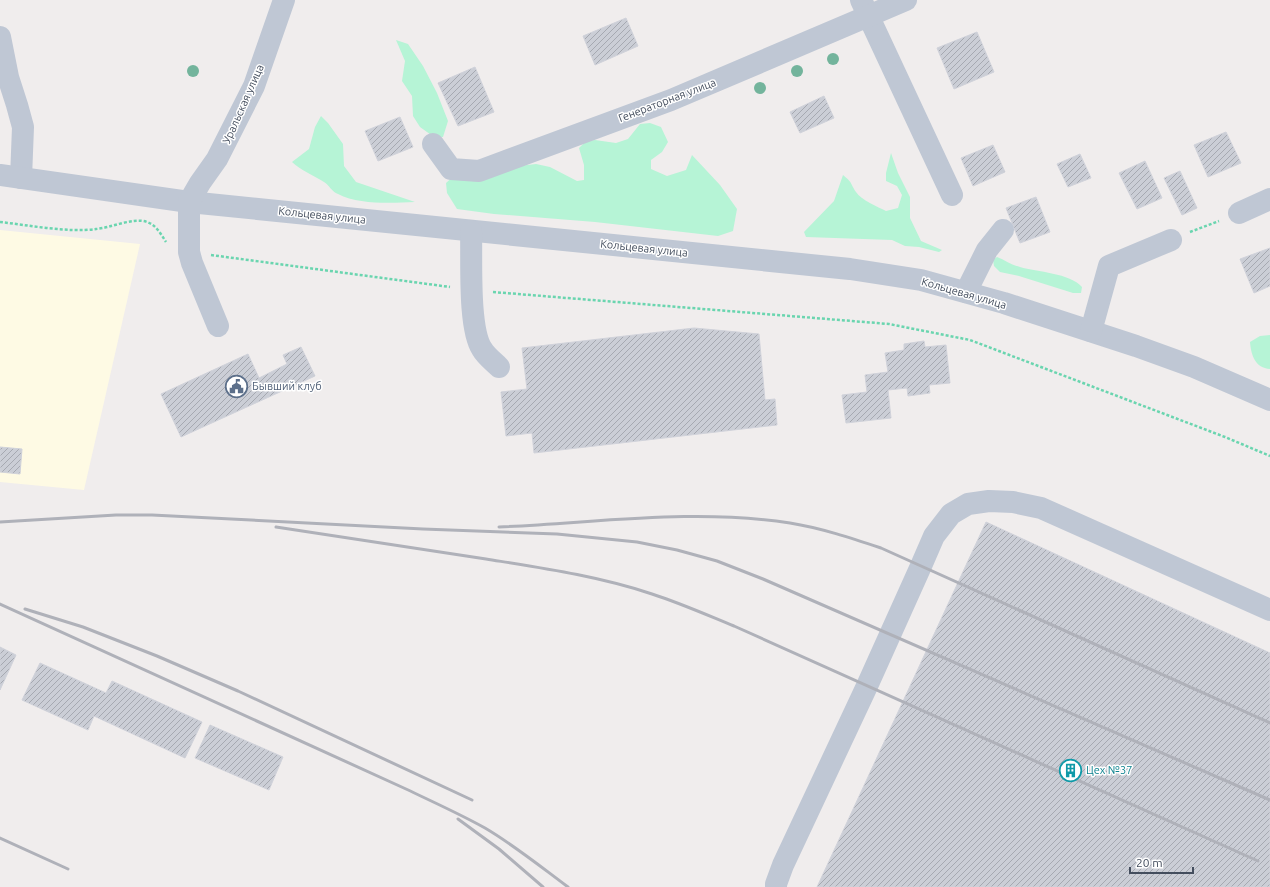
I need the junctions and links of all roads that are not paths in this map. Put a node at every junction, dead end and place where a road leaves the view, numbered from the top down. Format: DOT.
graph roads {
  1 [pos="284,0"];
  2 [pos="906,0"];
  3 [pos="864,8"];
  4 [pos="0,37"];
  5 [pos="433,144"];
  6 [pos="10,177"];
  7 [pos="952,195"];
  8 [pos="1270,199"];
  9 [pos="189,202"];
  10 [pos="1239,212"];
  11 [pos="471,230"];
  12 [pos="1003,230"];
  13 [pos="1171,240"];
  14 [pos="966,292"];
  15 [pos="218,326"];
  16 [pos="1092,331"];
  17 [pos="498,367"];
  18 [pos="1270,400"];
  19 [pos="1270,610"];
  20 [pos="776,887"];
  1 -- 9 [label="street, Уральская улица"];
  2 -- 3 [label="street, Генераторная улица"];
  3 -- 5 [label="street, Генераторная улица"];
  3 -- 7 [label="street"];
  4 -- 6 [label="street"];
  6 -- 9 [label="street, Кольцевая улица"];
  8 -- 10 [label="street"];
  9 -- 11 [label="street, Кольцевая улица"];
  9 -- 15 [label="street"];
  11 -- 14 [label="street, Кольцевая улица"];
  11 -- 17 [label="street"];
  12 -- 14 [label="street"];
  13 -- 16 [label="street"];
  14 -- 16 [label="street, Кольцевая улица"];
  16 -- 18 [label="street, Кольцевая улица"];
  19 -- 20 [label="street"];
}
